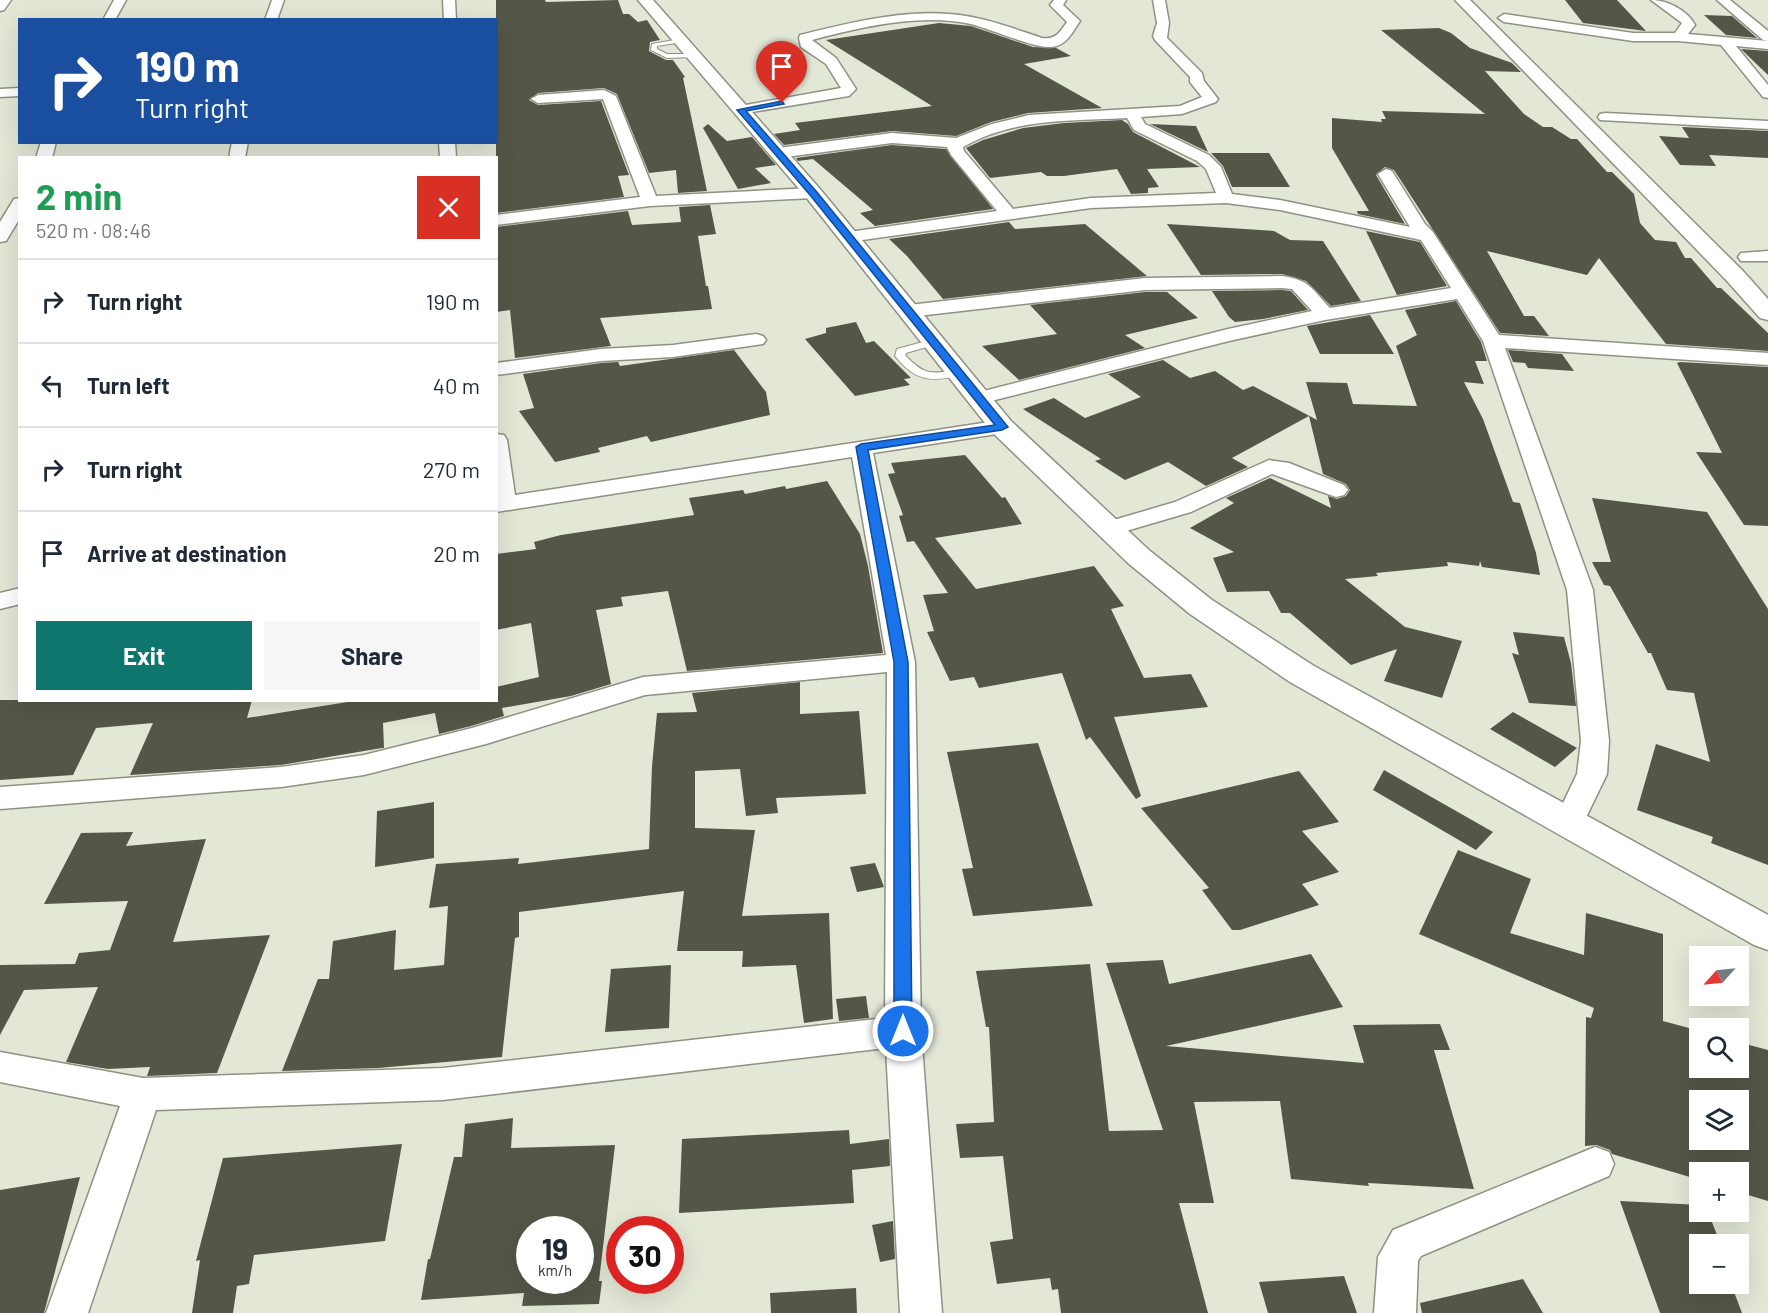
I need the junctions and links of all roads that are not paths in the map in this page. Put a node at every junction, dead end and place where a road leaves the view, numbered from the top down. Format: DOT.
graph roads {
  1 [pos="5,0"];
  2 [pos="120,0"];
  3 [pos="278,0"];
  4 [pos="449,0"];
  5 [pos="645,0"];
  6 [pos="1060,0"];
  7 [pos="1159,0"];
  8 [pos="1462,0"];
  9 [pos="1486,0"];
  10 [pos="1657,0"];
  11 [pos="1723,0"];
  12 [pos="0,8"];
  13 [pos="110,18"];
  14 [pos="272,18"];
  15 [pos="450,18"];
  16 [pos="1504,18"];
  17 [pos="1678,37"];
  18 [pos="1768,37"];
  19 [pos="1725,41"];
  20 [pos="1768,45"];
  21 [pos="1538,51"];
  22 [pos="18,92"];
  23 [pos="0,93"];
  24 [pos="1768,94"];
  25 [pos="538,99"];
  26 [pos="1588,101"];
  27 [pos="740,110"];
  28 [pos="1132,113"];
  29 [pos="1605,117"];
  30 [pos="1768,125"];
  31 [pos="1622,134"];
  32 [pos="958,143"];
  33 [pos="778,153"];
  34 [pos="1386,174"];
  35 [pos="813,193"];
  36 [pos="1226,198"];
  37 [pos="650,201"];
  38 [pos="18,206"];
  39 [pos="1008,214"];
  40 [pos="498,220"];
  41 [pos="1422,231"];
  42 [pos="0,237"];
  43 [pos="848,237"];
  44 [pos="1730,240"];
  45 [pos="1765,265"];
  46 [pos="1735,276"];
  47 [pos="1464,292"];
  48 [pos="909,311"];
  49 [pos="1768,313"];
  50 [pos="1325,314"];
  51 [pos="756,340"];
  52 [pos="1493,341"];
  53 [pos="1768,359"];
  54 [pos="498,369"];
  55 [pos="978,398"];
  56 [pos="1002,427"];
  57 [pos="861,447"];
  58 [pos="498,472"];
  59 [pos="1336,490"];
  60 [pos="500,504"];
  61 [pos="1109,529"];
  62 [pos="18,596"];
  63 [pos="0,601"];
  64 [pos="901,662"];
  65 [pos="0,798"];
  66 [pos="1568,824"];
  67 [pos="1768,934"];
  68 [pos="903,1031"];
  69 [pos="0,1066"];
  70 [pos="143,1094"];
  71 [pos="1595,1164"];
  72 [pos="67,1313"];
  73 [pos="921,1313"];
  74 [pos="1395,1313"];
  1 -- 12 [label="street"];
  2 -- 13 [label="street"];
  3 -- 14 [label="street"];
  4 -- 15 [label="street"];
  5 -- 27 [label="main road"];
  6 -- 27 [label="street"];
  7 -- 28 [label="street"];
  8 -- 46 [label="main road"];
  9 -- 16 [label="main road"];
  10 -- 17 [label="street"];
  11 -- 18 [label="street"];
  16 -- 17 [label="street"];
  16 -- 21 [label="main road"];
  17 -- 19 [label="street"];
  19 -- 20 [label="street"];
  19 -- 24 [label="street"];
  22 -- 23 [label="street"];
  25 -- 37 [label="street"];
  26 -- 29 [label="main road"];
  27 -- 33 [label="main road"];
  28 -- 32 [label="street"];
  28 -- 36 [label="street"];
  29 -- 30 [label="street"];
  29 -- 31 [label="main road"];
  32 -- 33 [label="street"];
  32 -- 39 [label="street"];
  33 -- 35 [label="main road"];
  34 -- 41 [label="street"];
  35 -- 37 [label="street"];
  35 -- 43 [label="main road"];
  36 -- 39 [label="street"];
  36 -- 41 [label="street"];
  37 -- 40 [label="street"];
  38 -- 42 [label="street"];
  39 -- 43 [label="street"];
  41 -- 47 [label="street"];
  43 -- 48 [label="main road"];
  44 -- 45 [label="main road"];
  45 -- 46 [label="main road"];
  46 -- 49 [label="main road"];
  47 -- 50 [label="street"];
  47 -- 52 [label="street"];
  48 -- 50 [label="street"];
  48 -- 55 [label="main road"];
  50 -- 55 [label="street"];
  51 -- 54 [label="street"];
  52 -- 53 [label="street"];
  52 -- 66 [label="street"];
  55 -- 56 [label="main road"];
  56 -- 57 [label="street"];
  56 -- 61 [label="main road"];
  57 -- 60 [label="street"];
  57 -- 64 [label="street"];
  58 -- 60 [label="street"];
  59 -- 61 [label="street"];
  61 -- 66 [label="main road"];
  62 -- 63 [label="street"];
  64 -- 65 [label="street"];
  64 -- 68 [label="street"];
  66 -- 67 [label="main road"];
  68 -- 70 [label="street"];
  68 -- 73 [label="street"];
  69 -- 70 [label="street"];
  70 -- 72 [label="street"];
  71 -- 74 [label="street"];
}
